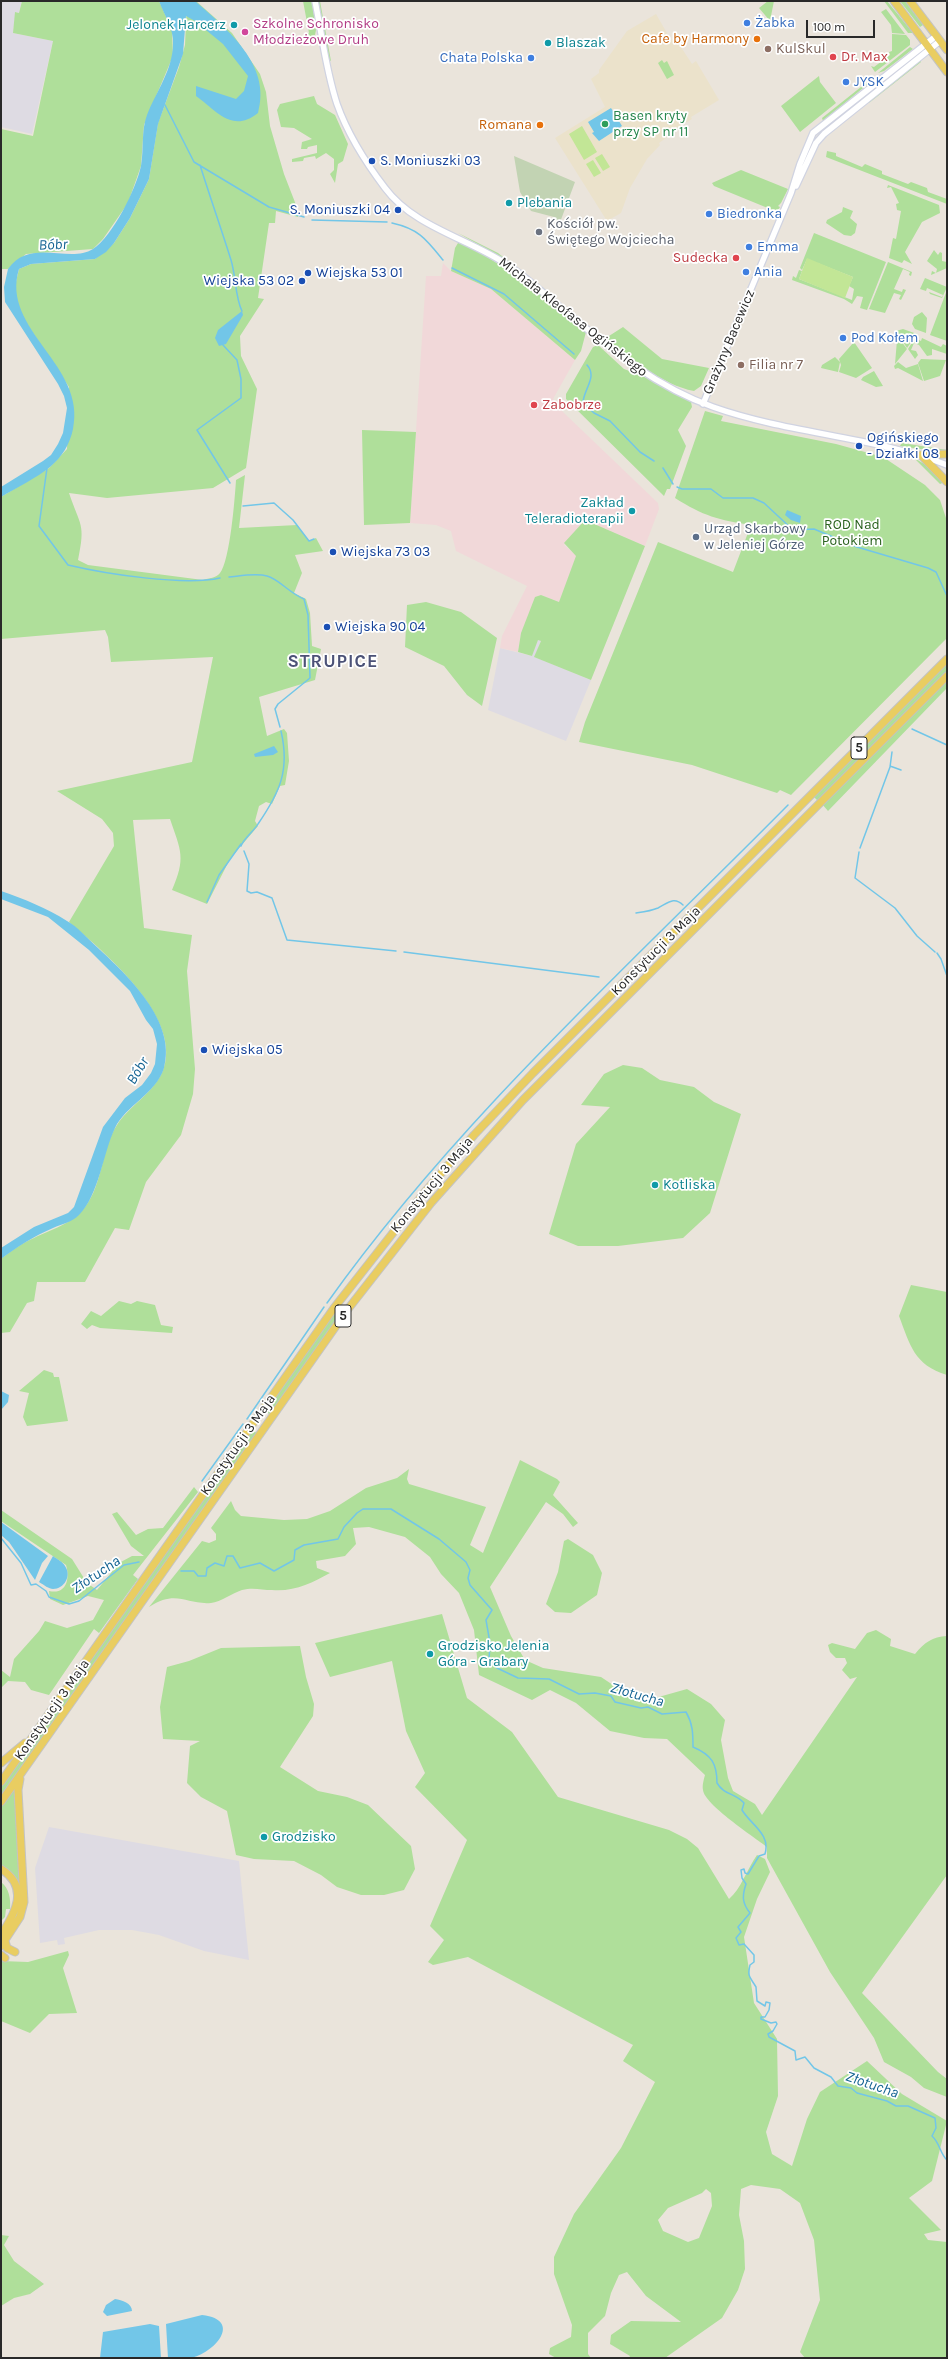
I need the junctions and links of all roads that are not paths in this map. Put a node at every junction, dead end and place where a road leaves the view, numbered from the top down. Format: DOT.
graph roads {
  1 [pos="315,1"];
  2 [pos="894,1"];
  3 [pos="910,1"];
  4 [pos="938,38"];
  5 [pos="928,46"];
  6 [pos="947,50"];
  7 [pos="947,72"];
  8 [pos="813,133"];
  9 [pos="816,143"];
  10 [pos="808,144"];
  11 [pos="791,193"];
  12 [pos="703,404"];
  13 [pos="947,454"];
  14 [pos="921,455"];
  15 [pos="947,465"];
  16 [pos="947,482"];
  17 [pos="947,659"];
  18 [pos="947,676"];
  19 [pos="33,1737"];
  20 [pos="1,1763"];
  21 [pos="21,1774"];
  22 [pos="1,1782"];
  23 [pos="1,1802"];
  24 [pos="1,1869"];
  25 [pos="8,1924"];
  26 [pos="1,1929"];
  27 [pos="2,1940"];
  28 [pos="15,1952"];
  1 -- 12 [label="street, Michała Kleofasa Ogińskiego"];
  2 -- 5 [label="main road"];
  3 -- 4 [label="main road"];
  4 -- 5 [label="street, Grażyny Bacewicz"];
  4 -- 6 [label="main road"];
  5 -- 7 [label="main road"];
  5 -- 8 [label="street, Grażyny Bacewicz"];
  5 -- 9 [label="street, Grażyny Bacewicz"];
  8 -- 9 [label="street"];
  8 -- 10 [label="street, Grażyny Bacewicz"];
  9 -- 10 [label="street"];
  9 -- 11 [label="street, Grażyny Bacewicz"];
  10 -- 11 [label="street, Grażyny Bacewicz"];
  11 -- 12 [label="street, Grażyny Bacewicz"];
  12 -- 14 [label="street, Michała Kleofasa Ogińskiego"];
  13 -- 14 [label="main road"];
  14 -- 15 [label="street, Michała Kleofasa Ogińskiego"];
  14 -- 16 [label="main road"];
  17 -- 19 [label="main road, Konstytucji 3 Maja / 5"];
  18 -- 21 [label="main road, Konstytucji 3 Maja / 5"];
  19 -- 20 [label="main road"];
  19 -- 22 [label="main road, Konstytucji 3 Maja / 5"];
  21 -- 23 [label="main road, Konstytucji 3 Maja / 5"];
  21 -- 27 [label="main road"];
  24 -- 25 [label="main road"];
  25 -- 26 [label="main road"];
  25 -- 27 [label="main road"];
  27 -- 28 [label="main road"];
}
